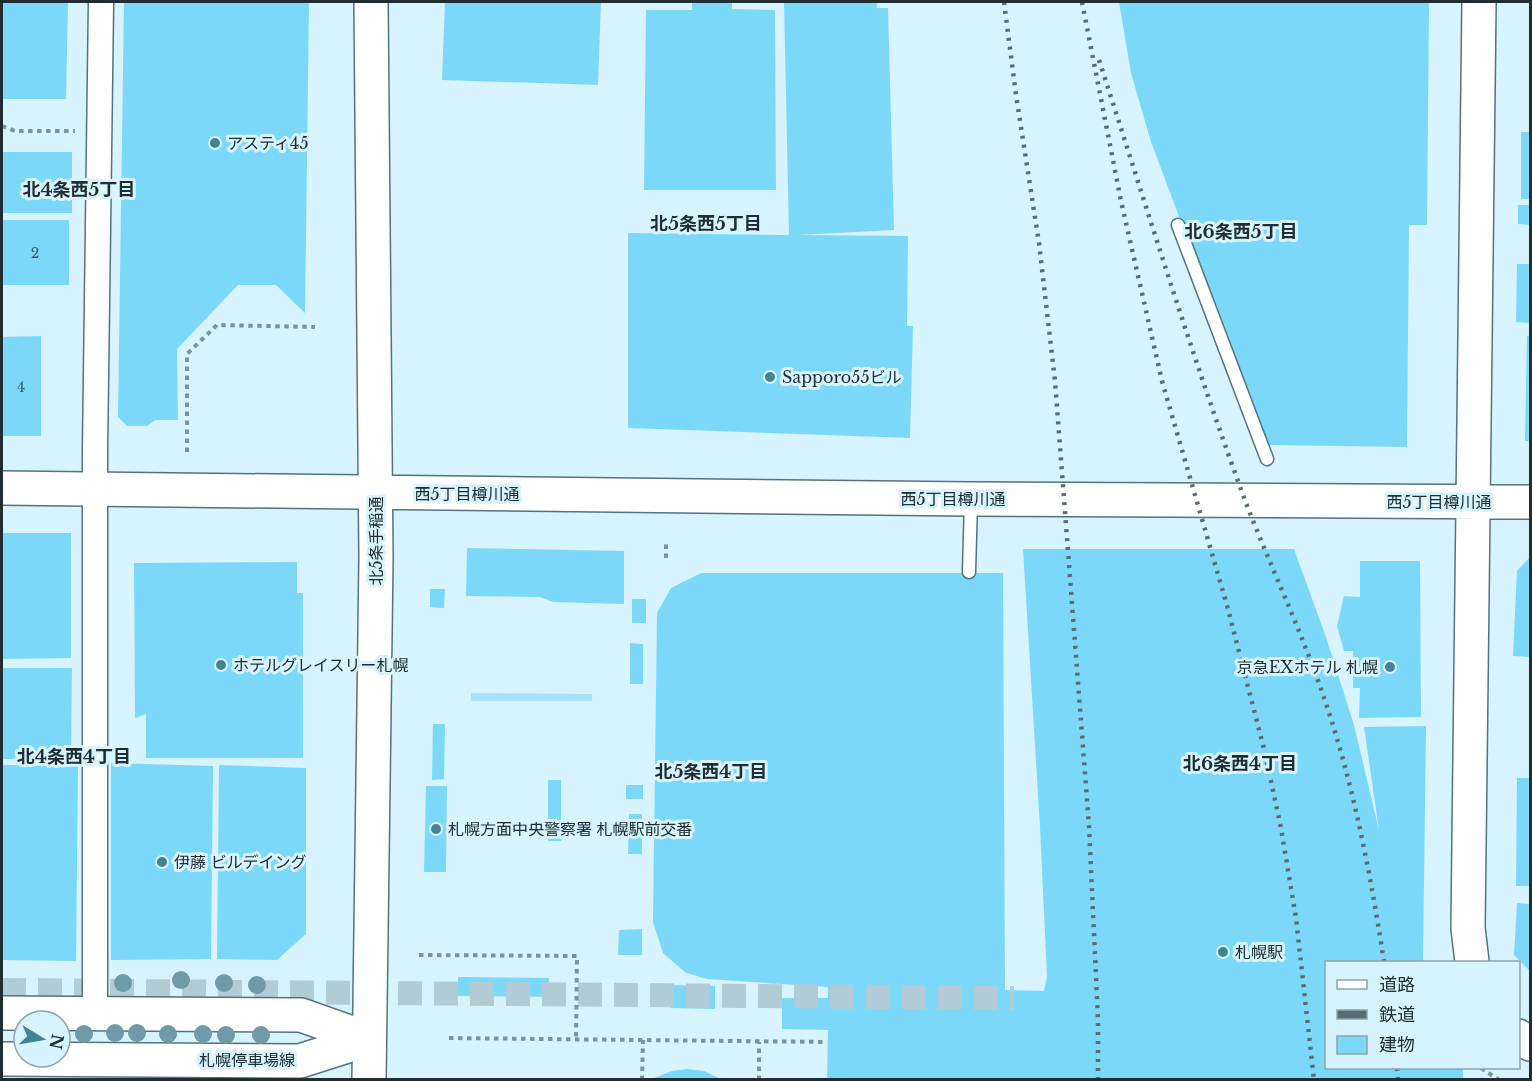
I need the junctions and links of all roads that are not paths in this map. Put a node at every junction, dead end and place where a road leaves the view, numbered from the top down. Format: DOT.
graph roads {
  1 [pos="101,2"];
  2 [pos="371,2"];
  3 [pos="1479,2"];
  4 [pos="1178,225"];
  5 [pos="1267,459"];
  6 [pos="2,488"];
  7 [pos="94,489"];
  8 [pos="375,493"];
  9 [pos="971,499"];
  10 [pos="1473,502"];
  11 [pos="1530,502"];
  12 [pos="969,572"];
  13 [pos="1472,961"];
  14 [pos="2,1013"];
  15 [pos="95,1014"];
  16 [pos="369,1040"];
  17 [pos="2,1059"];
  18 [pos="369,1080"];
  1 -- 7 [label="street"];
  2 -- 8 [label="street, 北5条手稲通"];
  3 -- 10 [label="street"];
  4 -- 5 [label="lane"];
  6 -- 7 [label="street, 西5丁目樽川通"];
  7 -- 8 [label="street, 西5丁目樽川通"];
  7 -- 15 [label="street"];
  8 -- 9 [label="street, 西5丁目樽川通"];
  8 -- 16 [label="street, 北5条手稲通"];
  9 -- 10 [label="street, 西5丁目樽川通"];
  9 -- 12 [label="lane"];
  10 -- 11 [label="street, 西5丁目樽川通"];
  10 -- 13 [label="street"];
  14 -- 15 [label="street"];
  15 -- 16 [label="street"];
  16 -- 17 [label="street, 札幌停車場線"];
  16 -- 18 [label="street, 北5条手稲通"];
}
